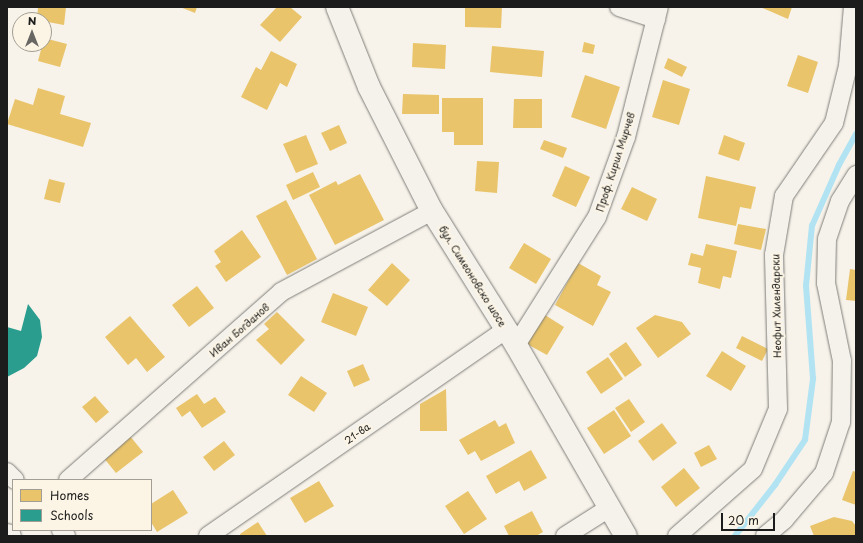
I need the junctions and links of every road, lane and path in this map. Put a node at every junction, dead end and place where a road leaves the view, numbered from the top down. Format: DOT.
graph roads {
  1 [pos="338,7"];
  2 [pos="619,7"];
  3 [pos="853,7"];
  4 [pos="658,13"];
  5 [pos="856,175"];
  6 [pos="848,202"];
  7 [pos="432,211"];
  8 [pos="511,337"];
  9 [pos="69,479"];
  10 [pos="609,508"];
  11 [pos="7,535"];
  12 [pos="10,536"];
  13 [pos="208,536"];
  14 [pos="566,536"];
  15 [pos="626,536"];
  16 [pos="677,536"];
  17 [pos="765,536"];
  1 -- 7 [label="street, бул. Симеоновско шосе"];
  2 -- 4 [label="street"];
  3 -- 16 [label="street, Неофит Хилендарски"];
  4 -- 8 [label="street, Проф. Кирил Мирчев"];
  5 -- 6 [label="street"];
  6 -- 17 [label="street"];
  7 -- 8 [label="street, бул. Симеоновско шосе"];
  7 -- 9 [label="street, Иван Богданов"];
  8 -- 10 [label="street, бул. Симеоновско шосе"];
  8 -- 13 [label="street, 21-ва"];
  10 -- 14 [label="street"];
  10 -- 15 [label="street, бул. Симеоновско шосе"];
  11 -- 12 [label="street"];
}
